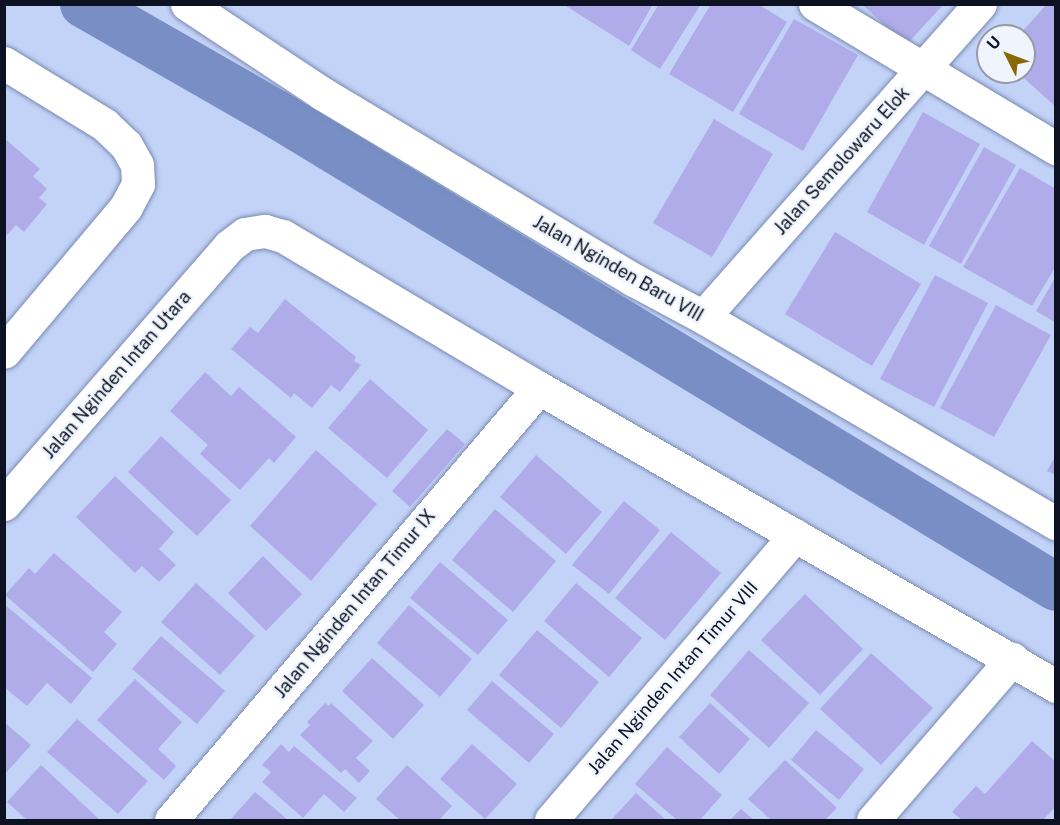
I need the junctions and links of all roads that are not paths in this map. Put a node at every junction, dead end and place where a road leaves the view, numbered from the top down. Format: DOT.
graph roads {
  1 [pos="187,4"];
  2 [pos="815,4"];
  3 [pos="980,4"];
  4 [pos="4,63"];
  5 [pos="922,71"];
  6 [pos="1056,148"];
  7 [pos="703,317"];
  8 [pos="4,352"];
  9 [pos="539,388"];
  10 [pos="4,504"];
  11 [pos="1056,523"];
  12 [pos="795,535"];
  13 [pos="1012,659"];
  14 [pos="1056,686"];
  15 [pos="171,820"];
  16 [pos="551,820"];
  17 [pos="873,820"];
  1 -- 7 [label="street, Jalan Nginden Baru VIII"];
  2 -- 5 [label="street"];
  3 -- 5 [label="street, Jalan Semolowaru Elok"];
  4 -- 8 [label="street"];
  5 -- 6 [label="street"];
  5 -- 7 [label="street, Jalan Semolowaru Elok"];
  7 -- 11 [label="street, Jalan Nginden Baru VIII"];
  9 -- 10 [label="street, Jalan Nginden Intan Utara"];
  9 -- 12 [label="street"];
  9 -- 15 [label="street, Jalan Nginden Intan Timur IX"];
  12 -- 13 [label="street"];
  12 -- 16 [label="street, Jalan Nginden Intan Timur VIII"];
  13 -- 14 [label="street"];
  13 -- 17 [label="street"];
}
